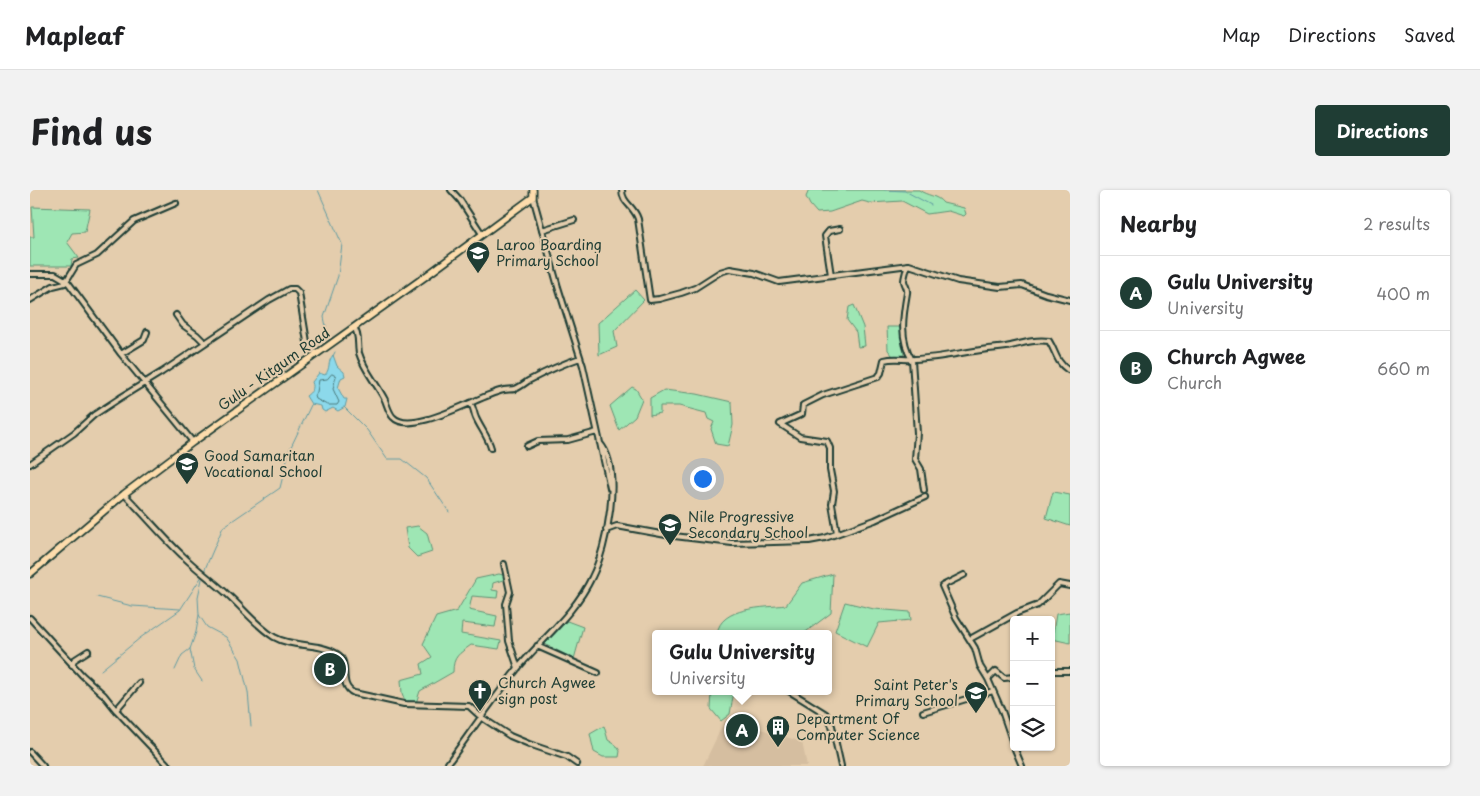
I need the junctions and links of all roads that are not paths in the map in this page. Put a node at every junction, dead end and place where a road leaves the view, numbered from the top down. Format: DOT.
graph roads {
  1 [pos="451,190"];
  2 [pos="622,190"];
  3 [pos="533,192"];
  4 [pos="176,203"];
  5 [pos="574,220"];
  6 [pos="840,229"];
  7 [pos="542,230"];
  8 [pos="482,234"];
  9 [pos="908,265"];
  10 [pos="30,274"];
  11 [pos="831,275"];
  12 [pos="67,281"];
  13 [pos="30,300"];
  14 [pos="1070,300"];
  15 [pos="176,315"];
  16 [pos="354,327"];
  17 [pos="147,332"];
  18 [pos="205,343"];
  19 [pos="121,354"];
  20 [pos="316,354"];
  21 [pos="580,358"];
  22 [pos="912,360"];
  23 [pos="1068,370"];
  24 [pos="144,383"];
  25 [pos="470,403"];
  26 [pos="597,432"];
  27 [pos="193,442"];
  28 [pos="527,446"];
  29 [pos="492,448"];
  30 [pos="30,464"];
  31 [pos="924,490"];
  32 [pos="124,494"];
  33 [pos="925,497"];
  34 [pos="608,517"];
  35 [pos="617,526"];
  36 [pos="606,530"];
  37 [pos="837,533"];
  38 [pos="504,564"];
  39 [pos="30,574"];
  40 [pos="964,575"];
  41 [pos="1070,586"];
  42 [pos="30,618"];
  43 [pos="970,639"];
  44 [pos="537,646"];
  45 [pos="88,651"];
  46 [pos="72,664"];
  47 [pos="518,668"];
  48 [pos="1055,671"];
  49 [pos="1070,671"];
  50 [pos="598,673"];
  51 [pos="1010,677"];
  52 [pos="988,679"];
  53 [pos="139,683"];
  54 [pos="993,691"];
  55 [pos="796,695"];
  56 [pos="116,710"];
  57 [pos="923,712"];
  58 [pos="481,717"];
  59 [pos="1010,736"];
  60 [pos="1016,751"];
  61 [pos="30,752"];
  62 [pos="577,764"];
  63 [pos="43,766"];
  64 [pos="169,766"];
  65 [pos="446,766"];
  66 [pos="841,766"];
  67 [pos="1022,766"];
  1 -- 8 [label="street"];
  2 -- 11 [label="street"];
  3 -- 7 [label="street"];
  3 -- 8 [label="main road, Gulu - Kitgum Road"];
  4 -- 12 [label="street"];
  5 -- 7 [label="street"];
  6 -- 11 [label="street"];
  7 -- 21 [label="street"];
  8 -- 16 [label="main road, Gulu - Kitgum Road"];
  9 -- 11 [label="street"];
  9 -- 14 [label="street"];
  9 -- 22 [label="street"];
  10 -- 12 [label="street"];
  12 -- 13 [label="street"];
  12 -- 19 [label="street"];
  15 -- 18 [label="street"];
  16 -- 20 [label="main road, Gulu - Kitgum Road"];
  16 -- 25 [label="street"];
  17 -- 19 [label="street"];
  18 -- 20 [label="street"];
  18 -- 24 [label="street"];
  19 -- 24 [label="street"];
  20 -- 27 [label="main road, Gulu - Kitgum Road"];
  21 -- 25 [label="street"];
  21 -- 26 [label="street"];
  22 -- 23 [label="street"];
  22 -- 31 [label="street"];
  22 -- 37 [label="street"];
  24 -- 27 [label="street"];
  24 -- 30 [label="street"];
  25 -- 29 [label="street"];
  26 -- 28 [label="street"];
  26 -- 34 [label="street"];
  27 -- 32 [label="main road, Gulu - Kitgum Road"];
  32 -- 39 [label="main road, Gulu - Kitgum Road"];
  32 -- 58 [label="street"];
  33 -- 37 [label="street"];
  34 -- 35 [label="street"];
  34 -- 36 [label="street"];
  35 -- 36 [label="street"];
  35 -- 37 [label="street"];
  36 -- 44 [label="street"];
  38 -- 47 [label="street"];
  40 -- 43 [label="street"];
  41 -- 43 [label="street"];
  42 -- 46 [label="street"];
  43 -- 52 [label="street"];
  44 -- 47 [label="street"];
  44 -- 50 [label="street"];
  45 -- 46 [label="street"];
  46 -- 56 [label="street"];
  47 -- 58 [label="street"];
  48 -- 49 [label="street"];
  51 -- 52 [label="street"];
  52 -- 54 [label="street"];
  53 -- 56 [label="street"];
  54 -- 57 [label="street"];
  54 -- 59 [label="street"];
  55 -- 66 [label="street"];
  56 -- 64 [label="street"];
  58 -- 62 [label="street"];
  58 -- 65 [label="street"];
  60 -- 67 [label="street"];
  61 -- 63 [label="street"];
}
